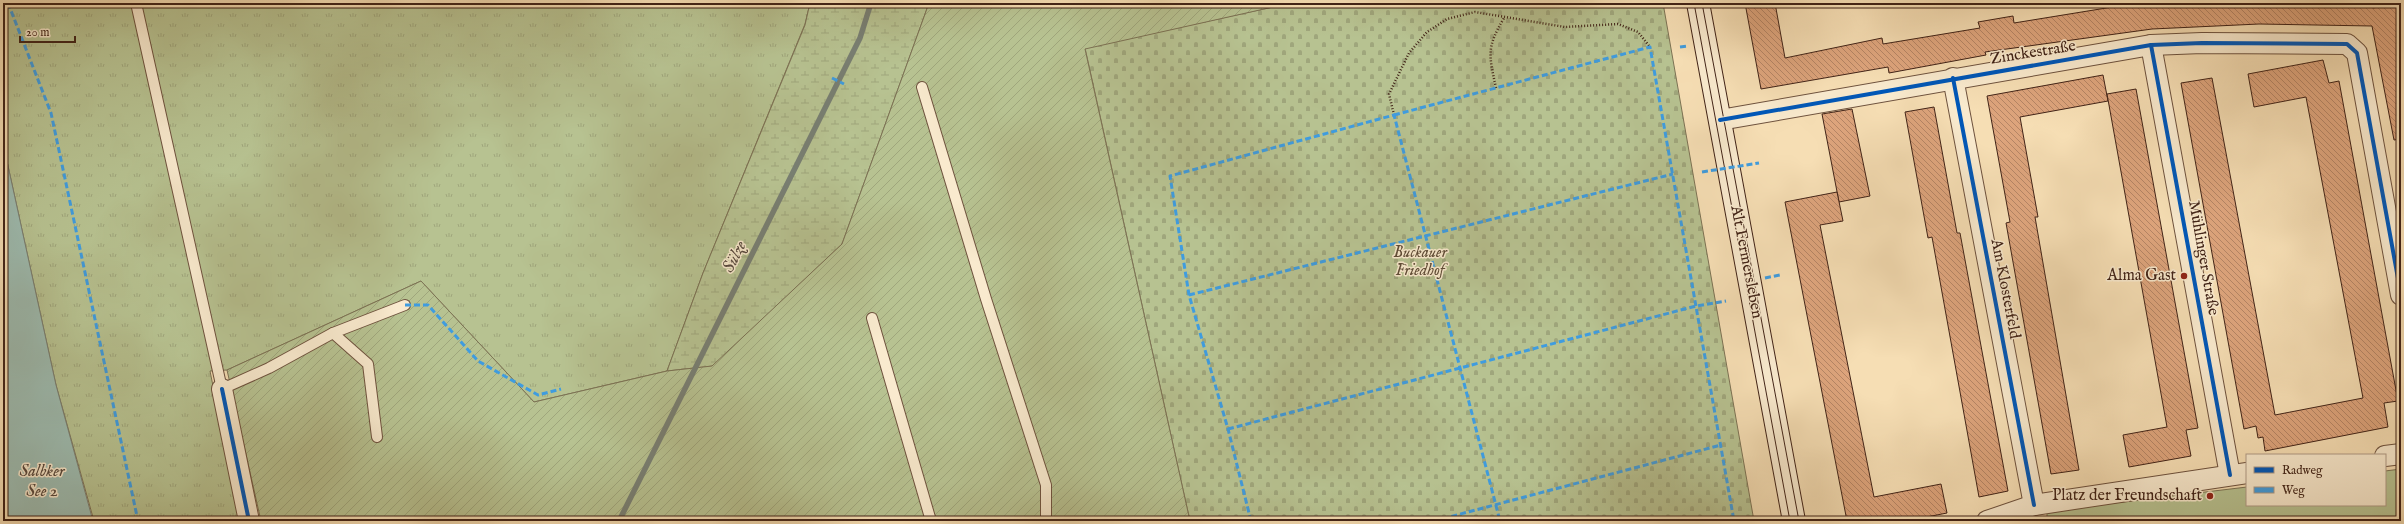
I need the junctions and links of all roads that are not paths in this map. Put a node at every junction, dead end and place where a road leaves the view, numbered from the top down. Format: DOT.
graph roads {
  1 [pos="136,3"];
  2 [pos="1698,3"];
  3 [pos="2151,45"];
  4 [pos="1953,78"];
  5 [pos="922,87"];
  6 [pos="1720,120"];
  7 [pos="2401,295"];
  8 [pos="405,305"];
  9 [pos="872,318"];
  10 [pos="333,332"];
  11 [pos="222,389"];
  12 [pos="377,437"];
  13 [pos="2401,454"];
  14 [pos="2386,456"];
  15 [pos="2239,474"];
  16 [pos="2034,505"];
  17 [pos="249,521"];
  18 [pos="931,521"];
  19 [pos="1046,521"];
  20 [pos="1794,521"];
  21 [pos="1987,521"];
  1 -- 11 [label="lane"];
  2 -- 6 [label="main road, Alt Fermersleben"];
  3 -- 4 [label="street, Zinckestraße"];
  3 -- 7 [label="street, Zinckestraße"];
  3 -- 15 [label="street, Mühlinger Straße"];
  4 -- 6 [label="street, Zinckestraße"];
  4 -- 16 [label="street, Am Klosterfeld"];
  5 -- 19 [label="lane"];
  6 -- 20 [label="main road, Alt Fermersleben"];
  8 -- 10 [label="lane"];
  9 -- 18 [label="lane"];
  10 -- 11 [label="lane"];
  10 -- 12 [label="lane"];
  11 -- 17 [label="street"];
  13 -- 14 [label="street"];
  15 -- 16 [label="street"];
  16 -- 21 [label="street"];
}
